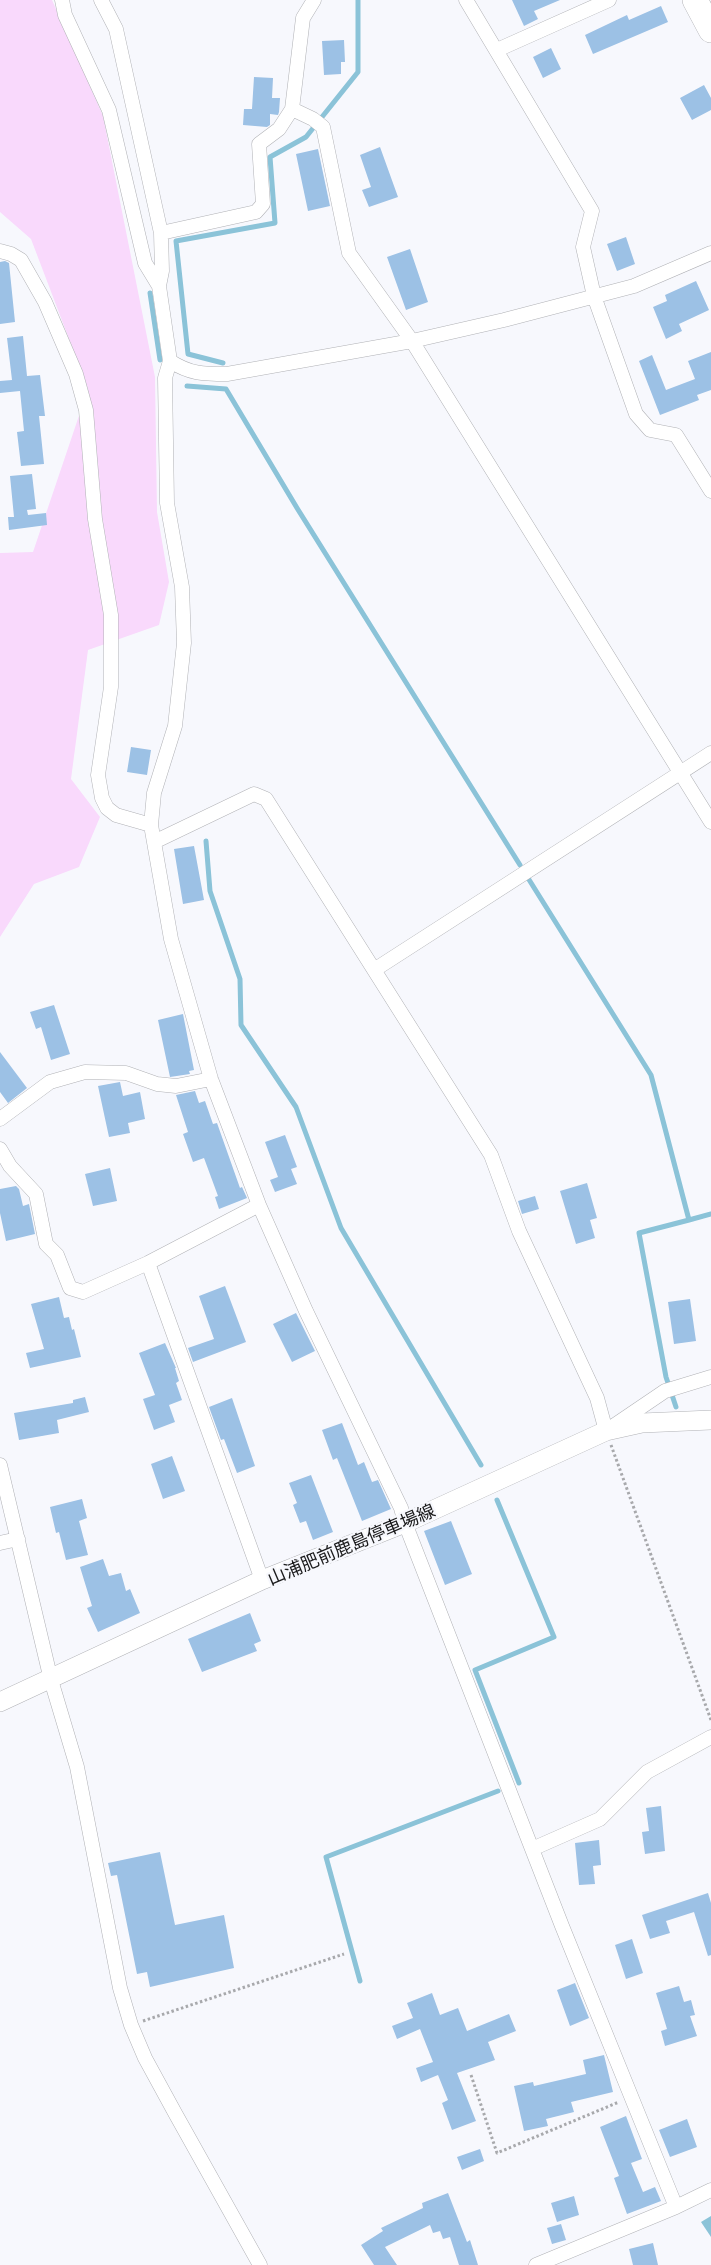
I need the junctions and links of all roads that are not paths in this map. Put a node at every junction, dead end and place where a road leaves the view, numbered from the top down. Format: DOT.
graph roads {
  1 [pos="62,0"];
  2 [pos="101,0"];
  3 [pos="314,0"];
  4 [pos="466,0"];
  5 [pos="609,0"];
  6 [pos="695,0"];
  7 [pos="711,30"];
  8 [pos="497,50"];
  9 [pos="292,109"];
  10 [pos="161,233"];
  11 [pos="0,251"];
  12 [pos="711,253"];
  13 [pos="159,286"];
  14 [pos="594,296"];
  15 [pos="412,341"];
  16 [pos="170,361"];
  17 [pos="711,491"];
  18 [pos="711,753"];
  19 [pos="682,772"];
  20 [pos="711,822"];
  21 [pos="151,825"];
  22 [pos="154,842"];
  23 [pos="374,970"];
  24 [pos="212,1079"];
  25 [pos="0,1119"];
  26 [pos="0,1149"];
  27 [pos="259,1205"];
  28 [pos="148,1263"];
  29 [pos="711,1377"];
  30 [pos="711,1420"];
  31 [pos="606,1431"];
  32 [pos="0,1465"];
  33 [pos="405,1523"];
  34 [pos="18,1539"];
  35 [pos="0,1543"];
  36 [pos="262,1580"];
  37 [pos="51,1680"];
  38 [pos="0,1702"];
  39 [pos="711,1737"];
  40 [pos="532,1849"];
  41 [pos="711,2190"];
  42 [pos="676,2206"];
  43 [pos="260,2265"];
  44 [pos="536,2265"];
  1 -- 13 [label="street"];
  2 -- 10 [label="street"];
  3 -- 9 [label="street"];
  4 -- 8 [label="street"];
  5 -- 8 [label="street"];
  6 -- 7 [label="highway"];
  8 -- 14 [label="street"];
  9 -- 10 [label="street"];
  9 -- 15 [label="street"];
  10 -- 13 [label="street"];
  11 -- 21 [label="street"];
  12 -- 14 [label="street"];
  13 -- 16 [label="street"];
  14 -- 15 [label="street"];
  14 -- 17 [label="street"];
  15 -- 16 [label="street"];
  15 -- 19 [label="street"];
  16 -- 21 [label="street"];
  18 -- 19 [label="street"];
  19 -- 20 [label="street"];
  19 -- 23 [label="street"];
  21 -- 22 [label="street"];
  22 -- 23 [label="street"];
  22 -- 24 [label="street"];
  23 -- 31 [label="street"];
  24 -- 25 [label="street"];
  24 -- 27 [label="street"];
  26 -- 28 [label="street"];
  27 -- 28 [label="street"];
  27 -- 33 [label="street"];
  28 -- 36 [label="street"];
  29 -- 31 [label="street"];
  30 -- 31 [label="main road, 山浦肥前鹿島停車場線"];
  31 -- 33 [label="main road, 山浦肥前鹿島停車場線"];
  32 -- 34 [label="street"];
  33 -- 36 [label="main road, 山浦肥前鹿島停車場線"];
  33 -- 40 [label="street"];
  34 -- 35 [label="street"];
  34 -- 37 [label="street"];
  36 -- 37 [label="main road, 山浦肥前鹿島停車場線"];
  37 -- 38 [label="main road, 山浦肥前鹿島停車場線"];
  37 -- 43 [label="street"];
  39 -- 40 [label="street"];
  40 -- 42 [label="street"];
  41 -- 42 [label="street"];
  42 -- 44 [label="street"];
}
